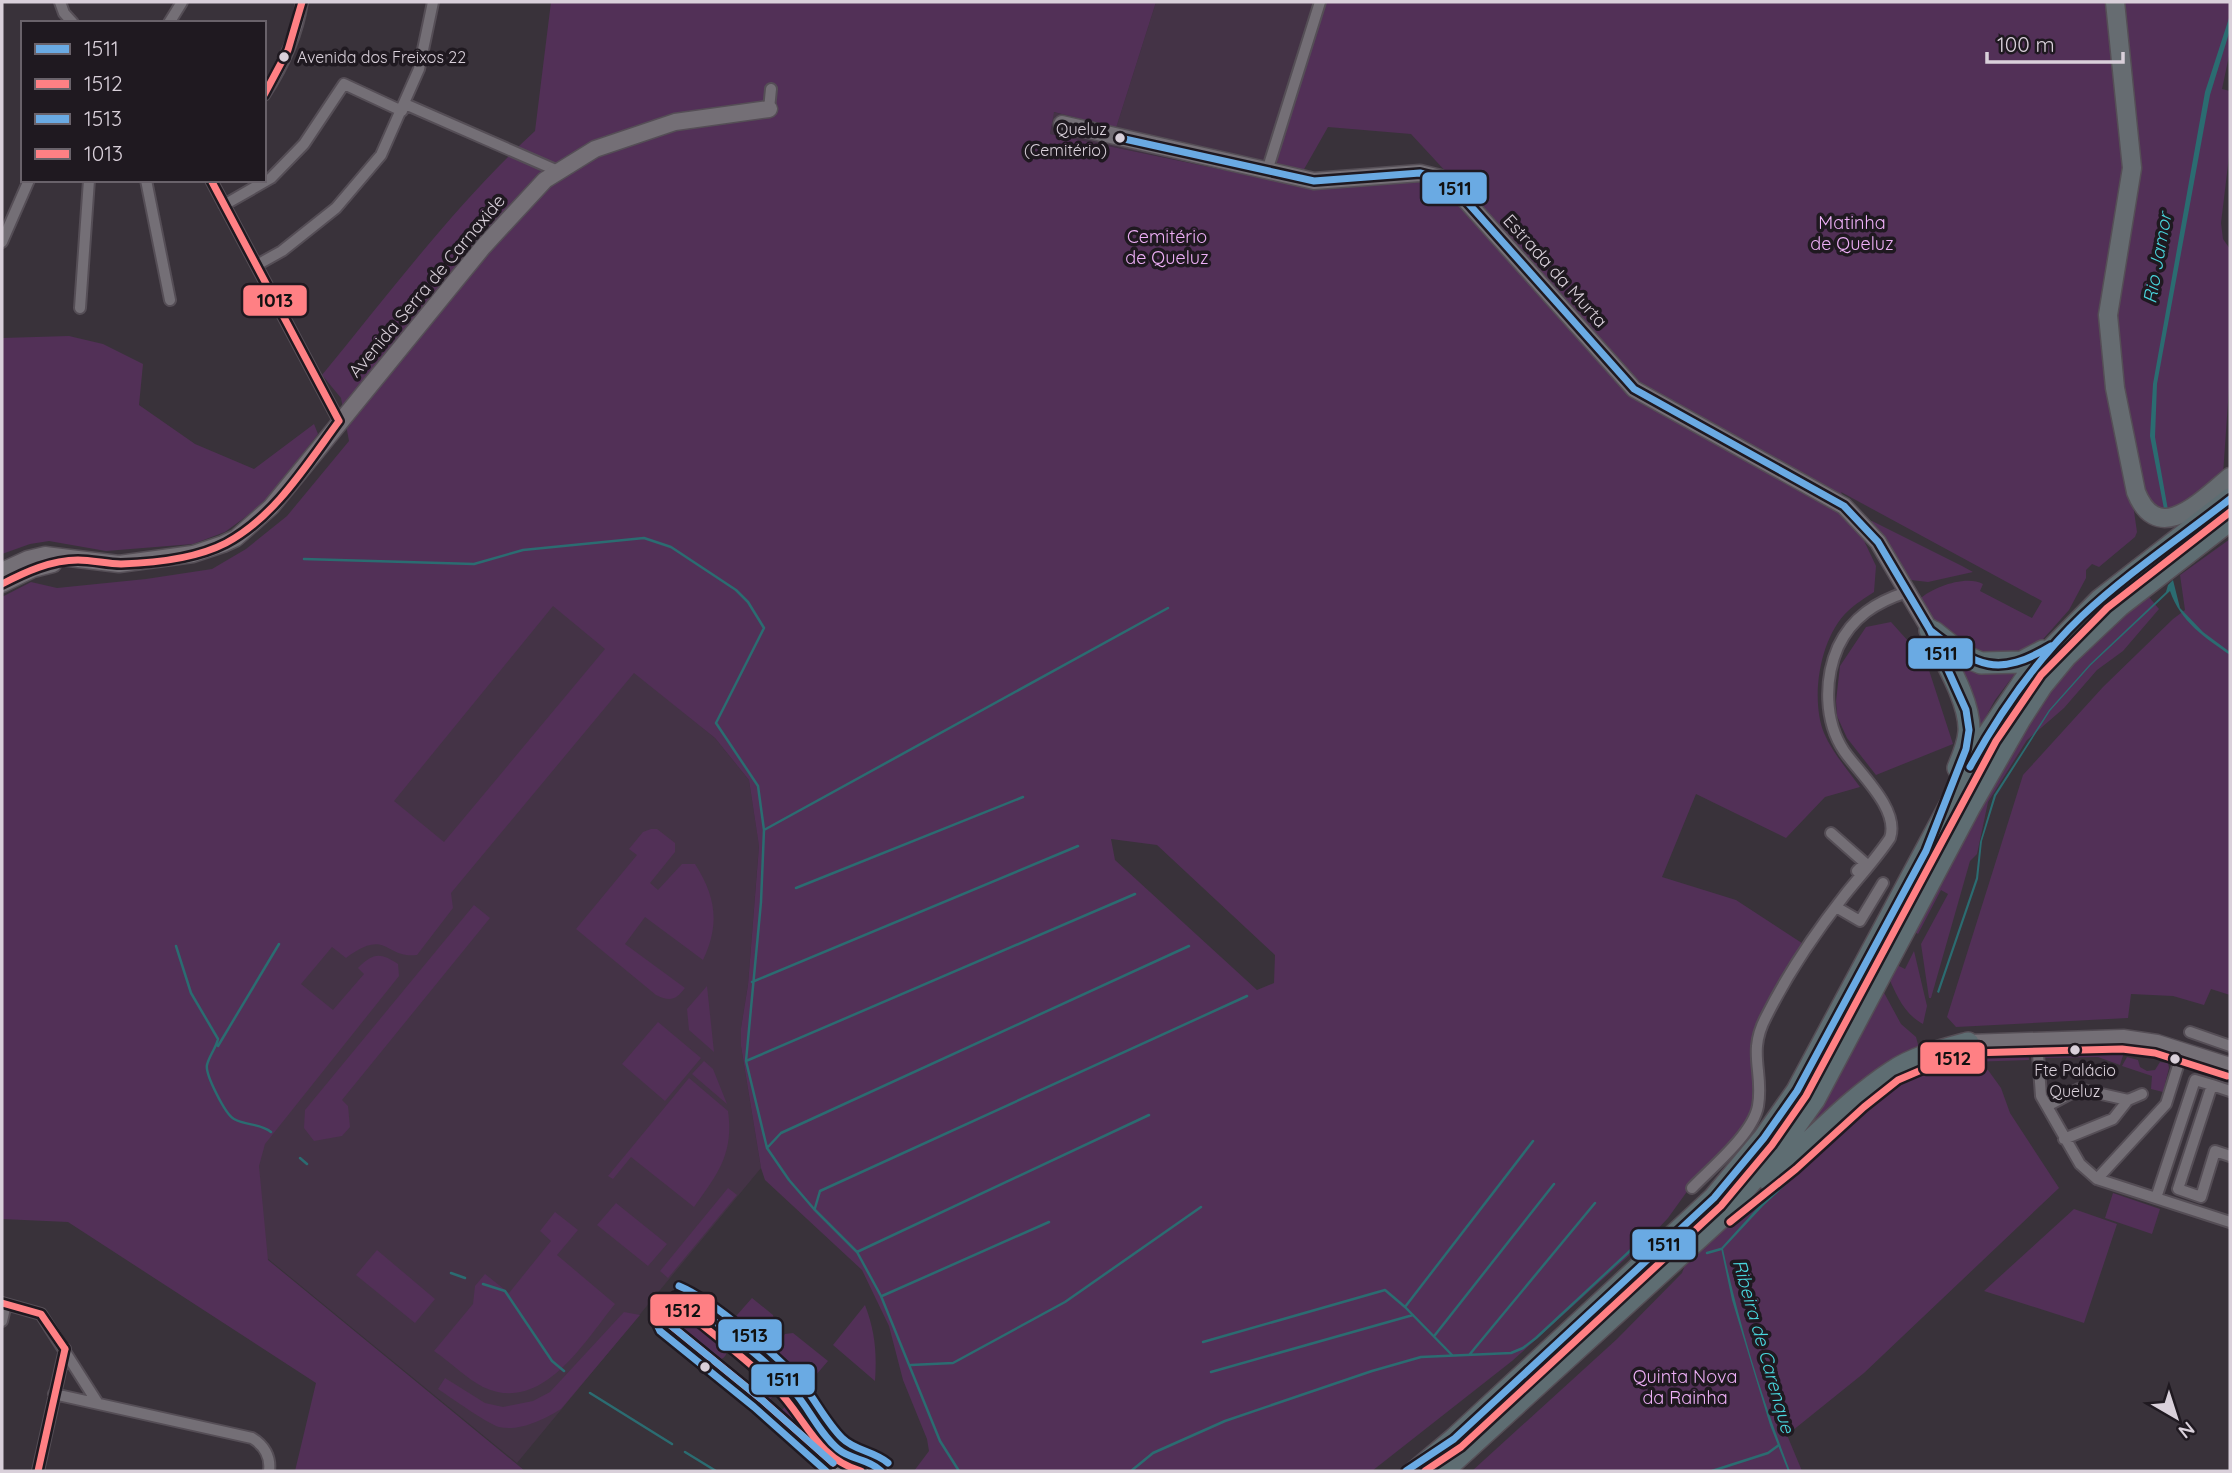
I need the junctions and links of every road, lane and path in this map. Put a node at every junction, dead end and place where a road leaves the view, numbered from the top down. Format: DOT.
graph roads {
  1 [pos="60,2"];
  2 [pos="182,2"];
  3 [pos="302,2"];
  4 [pos="433,2"];
  5 [pos="1320,2"];
  6 [pos="2115,2"];
  7 [pos="71,21"];
  8 [pos="170,21"];
  9 [pos="771,89"];
  10 [pos="266,91"];
  11 [pos="403,108"];
  12 [pos="769,109"];
  13 [pos="1062,124"];
  14 [pos="558,171"];
  15 [pos="1267,171"];
  16 [pos="266,181"];
  17 [pos="28,182"];
  18 [pos="89,182"];
  19 [pos="146,182"];
  20 [pos="212,182"];
  21 [pos="264,182"];
  22 [pos="225,205"];
  23 [pos="2,242"];
  24 [pos="257,265"];
  25 [pos="170,300"];
  26 [pos="80,308"];
  27 [pos="339,421"];
  28 [pos="2230,477"];
  29 [pos="2230,499"];
  30 [pos="2230,520"];
  31 [pos="76,560"];
  32 [pos="2,571"];
  33 [pos="2,584"];
  34 [pos="1907,592"];
  35 [pos="1930,630"];
  36 [pos="2054,645"];
  37 [pos="1831,833"];
  38 [pos="1926,851"];
  39 [pos="1883,883"];
  40 [pos="1846,884"];
  41 [pos="1836,907"];
  42 [pos="2190,1032"];
  43 [pos="2037,1040"];
  44 [pos="1968,1042"];
  45 [pos="2230,1046"];
  46 [pos="2183,1050"];
  47 [pos="2230,1066"];
  48 [pos="2212,1085"];
  49 [pos="2230,1091"];
  50 [pos="2142,1094"];
  51 [pos="2128,1100"];
  52 [pos="2047,1106"];
  53 [pos="2064,1139"];
  54 [pos="2230,1156"];
  55 [pos="2097,1179"];
  56 [pos="1692,1188"];
  57 [pos="2156,1198"];
  58 [pos="1728,1209"];
  59 [pos="2230,1223"];
  60 [pos="4,1303"];
  61 [pos="2,1321"];
  62 [pos="65,1349"];
  63 [pos="54,1394"];
  64 [pos="97,1402"];
  65 [pos="1460,1445"];
  66 [pos="38,1471"];
  67 [pos="269,1471"];
  68 [pos="839,1471"];
  69 [pos="881,1471"];
  70 [pos="1406,1471"];
  71 [pos="1416,1471"];
  72 [pos="1443,1471"];
  73 [pos="1449,1471"];
  1 -- 7 [label="street"];
  2 -- 8 [label="street"];
  3 -- 10 [label="street"];
  4 -- 11 [label="street"];
  5 -- 15 [label="street"];
  6 -- 28 [label="main road"];
  9 -- 12 [label="street"];
  11 -- 14 [label="street"];
  11 -- 16 [label="street"];
  11 -- 24 [label="street"];
  12 -- 14 [label="street, Avenida Serra de Carnaxide"];
  13 -- 15 [label="street, Estrada da Murta"];
  14 -- 27 [label="street, Avenida Serra de Carnaxide"];
  15 -- 34 [label="street, Estrada da Murta"];
  17 -- 23 [label="street"];
  18 -- 26 [label="street"];
  19 -- 25 [label="street"];
  20 -- 22 [label="street"];
  21 -- 22 [label="street"];
  22 -- 24 [label="street"];
  24 -- 27 [label="street"];
  27 -- 31 [label="street, Avenida Serra de Carnaxide"];
  29 -- 36 [label="highway"];
  30 -- 58 [label="highway"];
  31 -- 32 [label="street, Avenida Serra de Carnaxide"];
  31 -- 33 [label="street, Avenida Serra de Carnaxide"];
  34 -- 35 [label="street, Estrada da Murta"];
  34 -- 41 [label="street"];
  35 -- 36 [label="highway"];
  35 -- 38 [label="highway"];
  36 -- 38 [label="highway"];
  37 -- 40 [label="street"];
  38 -- 65 [label="highway"];
  39 -- 41 [label="street"];
  41 -- 56 [label="street"];
  42 -- 45 [label="street"];
  43 -- 44 [label="street"];
  43 -- 46 [label="street"];
  43 -- 52 [label="street"];
  44 -- 58 [label="highway"];
  46 -- 47 [label="street"];
  46 -- 55 [label="street"];
  48 -- 49 [label="street"];
  48 -- 54 [label="street"];
  48 -- 57 [label="street"];
  50 -- 51 [label="street"];
  51 -- 52 [label="street"];
  51 -- 53 [label="street"];
  52 -- 53 [label="street"];
  53 -- 55 [label="street"];
  55 -- 57 [label="street"];
  57 -- 59 [label="street"];
  58 -- 65 [label="highway"];
  60 -- 61 [label="street"];
  60 -- 62 [label="street"];
  62 -- 63 [label="street"];
  62 -- 64 [label="street"];
  63 -- 64 [label="street"];
  63 -- 66 [label="street"];
  64 -- 67 [label="street"];
  65 -- 70 [label="highway"];
  65 -- 71 [label="highway"];
  65 -- 72 [label="highway"];
  65 -- 73 [label="highway"];
  68 -- 69 [label="street"];
}
